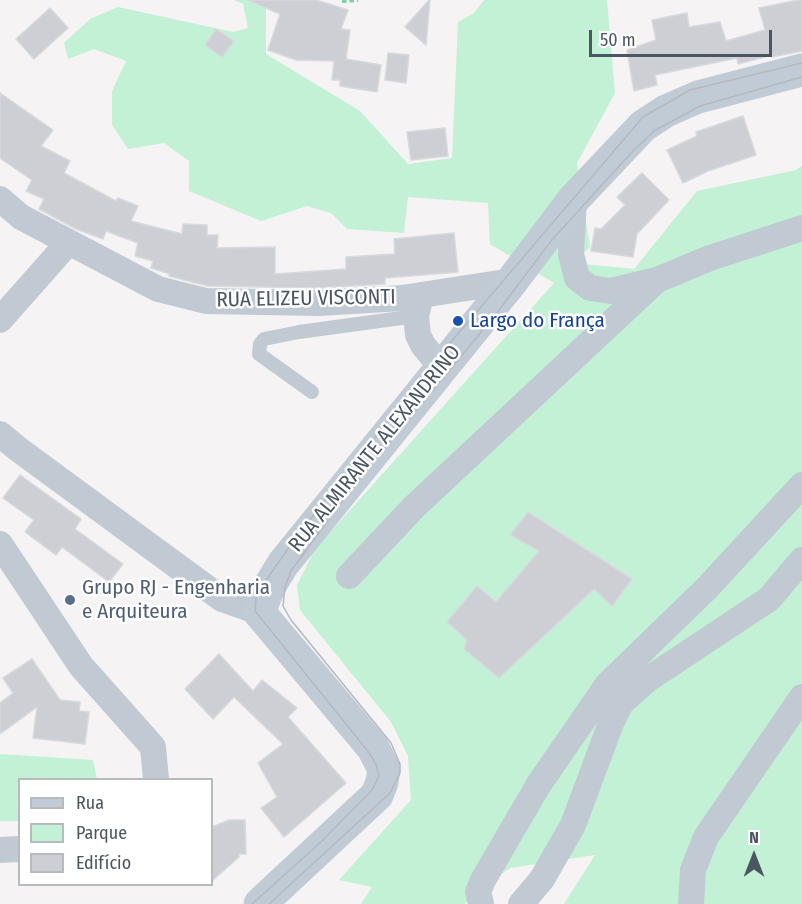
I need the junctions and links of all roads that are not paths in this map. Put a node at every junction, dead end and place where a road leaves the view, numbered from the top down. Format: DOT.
graph roads {
  1 [pos="802,70"];
  2 [pos="0,199"];
  3 [pos="574,199"];
  4 [pos="802,228"];
  5 [pos="68,243"];
  6 [pos="657,280"];
  7 [pos="512,281"];
  8 [pos="419,305"];
  9 [pos="0,320"];
  10 [pos="441,367"];
  11 [pos="312,392"];
  12 [pos="0,434"];
  13 [pos="802,485"];
  14 [pos="0,544"];
  15 [pos="802,560"];
  16 [pos="349,576"];
  17 [pos="259,612"];
  18 [pos="802,697"];
  19 [pos="156,778"];
  20 [pos="18,849"];
  21 [pos="0,850"];
  22 [pos="260,904"];
  23 [pos="481,904"];
  24 [pos="521,904"];
  25 [pos="691,904"];
  1 -- 3 [label="street, RUA ALMIRANTE ALEXANDRINO"];
  2 -- 5 [label="street, RUA ELIZEU VISCONTI"];
  3 -- 6 [label="street"];
  3 -- 7 [label="street, RUA ALMIRANTE ALEXANDRINO"];
  4 -- 6 [label="street"];
  5 -- 8 [label="street, RUA ELIZEU VISCONTI"];
  5 -- 9 [label="street"];
  6 -- 16 [label="street"];
  7 -- 8 [label="street, RUA ELIZEU VISCONTI"];
  7 -- 10 [label="street, RUA ALMIRANTE ALEXANDRINO"];
  8 -- 10 [label="street"];
  8 -- 11 [label="lane"];
  10 -- 17 [label="street, RUA ALMIRANTE ALEXANDRINO"];
  12 -- 17 [label="street"];
  13 -- 23 [label="street"];
  14 -- 19 [label="street"];
  15 -- 24 [label="street"];
  17 -- 22 [label="street"];
  18 -- 25 [label="street"];
  20 -- 21 [label="street"];
}
